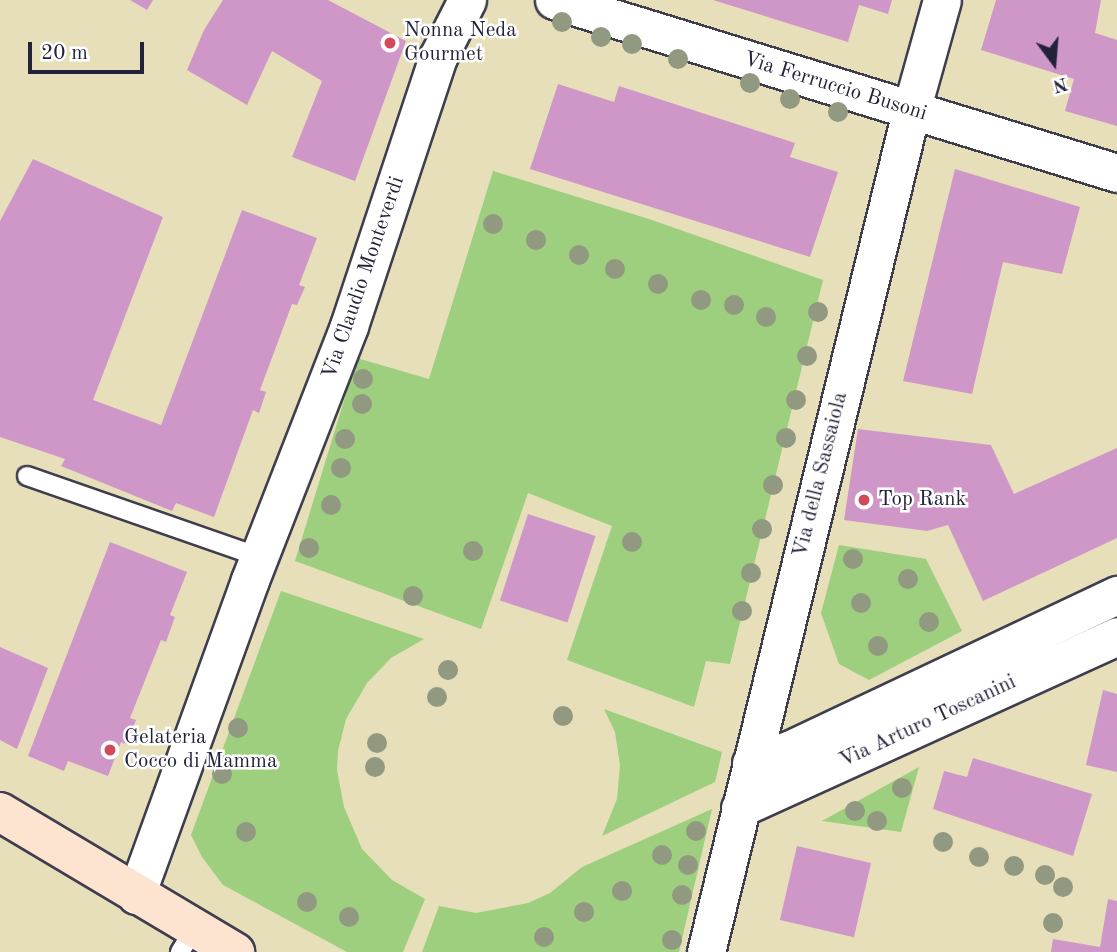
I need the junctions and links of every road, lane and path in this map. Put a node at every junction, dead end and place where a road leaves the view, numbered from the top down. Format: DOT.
graph roads {
  1 [pos="467,0"];
  2 [pos="554,0"];
  3 [pos="942,0"];
  4 [pos="911,111"];
  5 [pos="1117,173"];
  6 [pos="27,476"];
  7 [pos="260,557"];
  8 [pos="1117,595"];
  9 [pos="1117,636"];
  10 [pos="751,763"];
  11 [pos="740,808"];
  12 [pos="0,812"];
  13 [pos="136,895"];
  14 [pos="188,940"];
  15 [pos="235,952"];
  16 [pos="706,952"];
  1 -- 7 [label="street, Via Claudio Monteverdi"];
  2 -- 4 [label="street, Via Ferruccio Busoni"];
  3 -- 4 [label="street, Via della Sassaiola"];
  4 -- 5 [label="street, Via Ferruccio Busoni"];
  4 -- 10 [label="street, Via della Sassaiola"];
  6 -- 7 [label="lane"];
  7 -- 13 [label="street, Via Claudio Monteverdi"];
  8 -- 10 [label="street, Via Arturo Toscanini"];
  9 -- 11 [label="street, Via Arturo Toscanini"];
  10 -- 11 [label="street, Via della Sassaiola"];
  11 -- 16 [label="street, Via della Sassaiola"];
  12 -- 13 [label="main road"];
  13 -- 14 [label="main road"];
  14 -- 15 [label="main road"];
}
